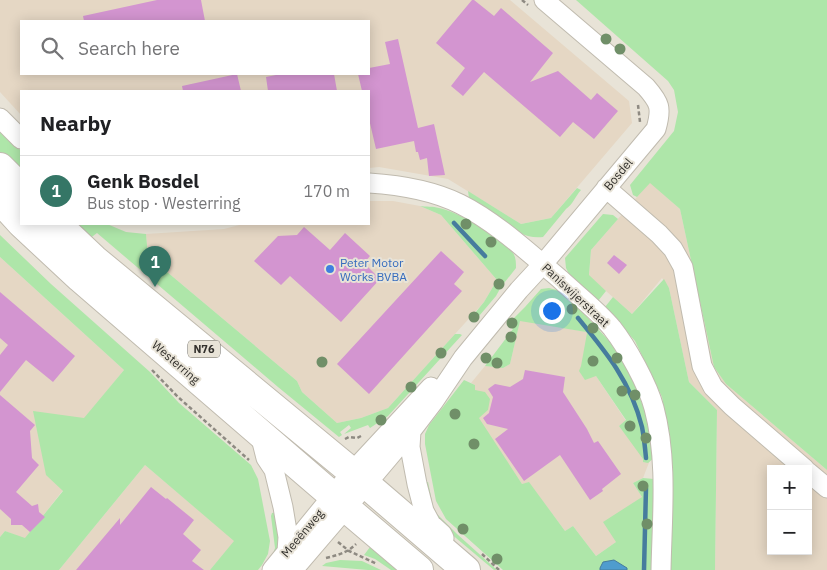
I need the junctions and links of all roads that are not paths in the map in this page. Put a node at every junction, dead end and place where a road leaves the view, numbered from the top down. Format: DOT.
graph roads {
  1 [pos="537,3"];
  2 [pos="0,118"];
  3 [pos="20,138"];
  4 [pos="0,167"];
  5 [pos="370,183"];
  6 [pos="20,187"];
  7 [pos="606,188"];
  8 [pos="0,200"];
  9 [pos="20,221"];
  10 [pos="24,225"];
  11 [pos="58,225"];
  12 [pos="543,264"];
  13 [pos="463,358"];
  14 [pos="411,431"];
  15 [pos="260,434"];
  16 [pos="800,465"];
  17 [pos="812,475"];
  18 [pos="359,479"];
  19 [pos="827,488"];
  20 [pos="340,502"];
  21 [pos="287,552"];
  22 [pos="459,564"];
  23 [pos="272,570"];
  24 [pos="293,570"];
  25 [pos="419,570"];
  26 [pos="661,570"];
  1 -- 7 [label="street, Bosdel"];
  2 -- 3 [label="street"];
  4 -- 6 [label="highway"];
  5 -- 12 [label="street, Paniswijerstraat"];
  7 -- 12 [label="street, Bosdel"];
  7 -- 16 [label="street"];
  8 -- 9 [label="highway, Westerring / N76"];
  10 -- 15 [label="highway, Westerring / N76"];
  11 -- 18 [label="highway, N76"];
  12 -- 13 [label="street, Bosdel"];
  12 -- 26 [label="street, Paniswijerstraat"];
  13 -- 14 [label="street, Bosdel"];
  13 -- 18 [label="street, Bosdel"];
  14 -- 18 [label="street, Bosdel"];
  14 -- 22 [label="street"];
  15 -- 20 [label="highway, Westerring / N76"];
  15 -- 21 [label="street"];
  17 -- 19 [label="street"];
  18 -- 20 [label="street"];
  18 -- 22 [label="highway, N76"];
  20 -- 21 [label="street, Meeënweg"];
  20 -- 24 [label="street, Meeënweg"];
  20 -- 25 [label="highway, Westerring / N76"];
  21 -- 23 [label="street, Meeënweg"];
}
